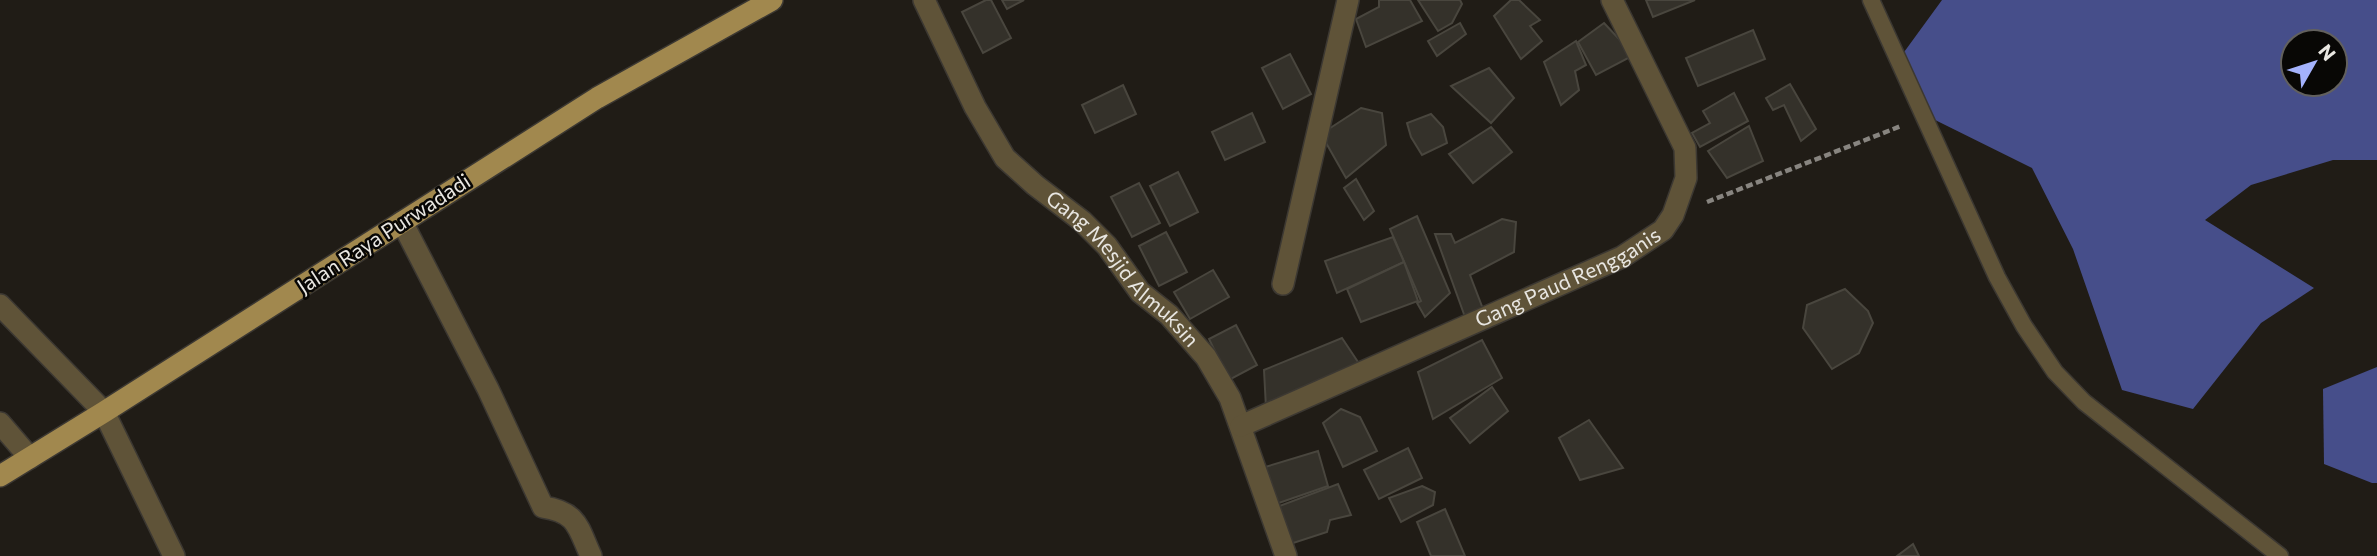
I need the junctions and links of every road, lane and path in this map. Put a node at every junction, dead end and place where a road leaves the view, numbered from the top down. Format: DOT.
graph roads {
  1 [pos="772,0"];
  2 [pos="924,0"];
  3 [pos="1348,0"];
  4 [pos="1612,0"];
  5 [pos="1871,0"];
  6 [pos="1924,117"];
  7 [pos="1673,215"];
  8 [pos="402,222"];
  9 [pos="1283,284"];
  10 [pos="0,304"];
  11 [pos="104,412"];
  12 [pos="0,423"];
  13 [pos="1241,426"];
  14 [pos="30,458"];
  15 [pos="0,476"];
  16 [pos="174,556"];
  17 [pos="591,556"];
  18 [pos="1286,556"];
  19 [pos="2280,556"];
  1 -- 8 [label="main road, Jalan Raya Purwadadi"];
  2 -- 13 [label="street, Gang Mesjid Almuksin"];
  3 -- 9 [label="street"];
  4 -- 7 [label="street, Gang Paud Rengganis"];
  5 -- 6 [label="lane"];
  6 -- 7 [label="path"];
  6 -- 19 [label="lane"];
  7 -- 13 [label="street, Gang Paud Rengganis"];
  8 -- 11 [label="main road, Jalan Raya Purwadadi"];
  8 -- 17 [label="street"];
  10 -- 11 [label="street"];
  11 -- 14 [label="main road, Jalan Raya Purwadadi"];
  11 -- 16 [label="street"];
  12 -- 14 [label="street"];
  13 -- 18 [label="street, Gang Mesjid Almuksin"];
  14 -- 15 [label="main road, Jalan Raya Purwadadi"];
}
